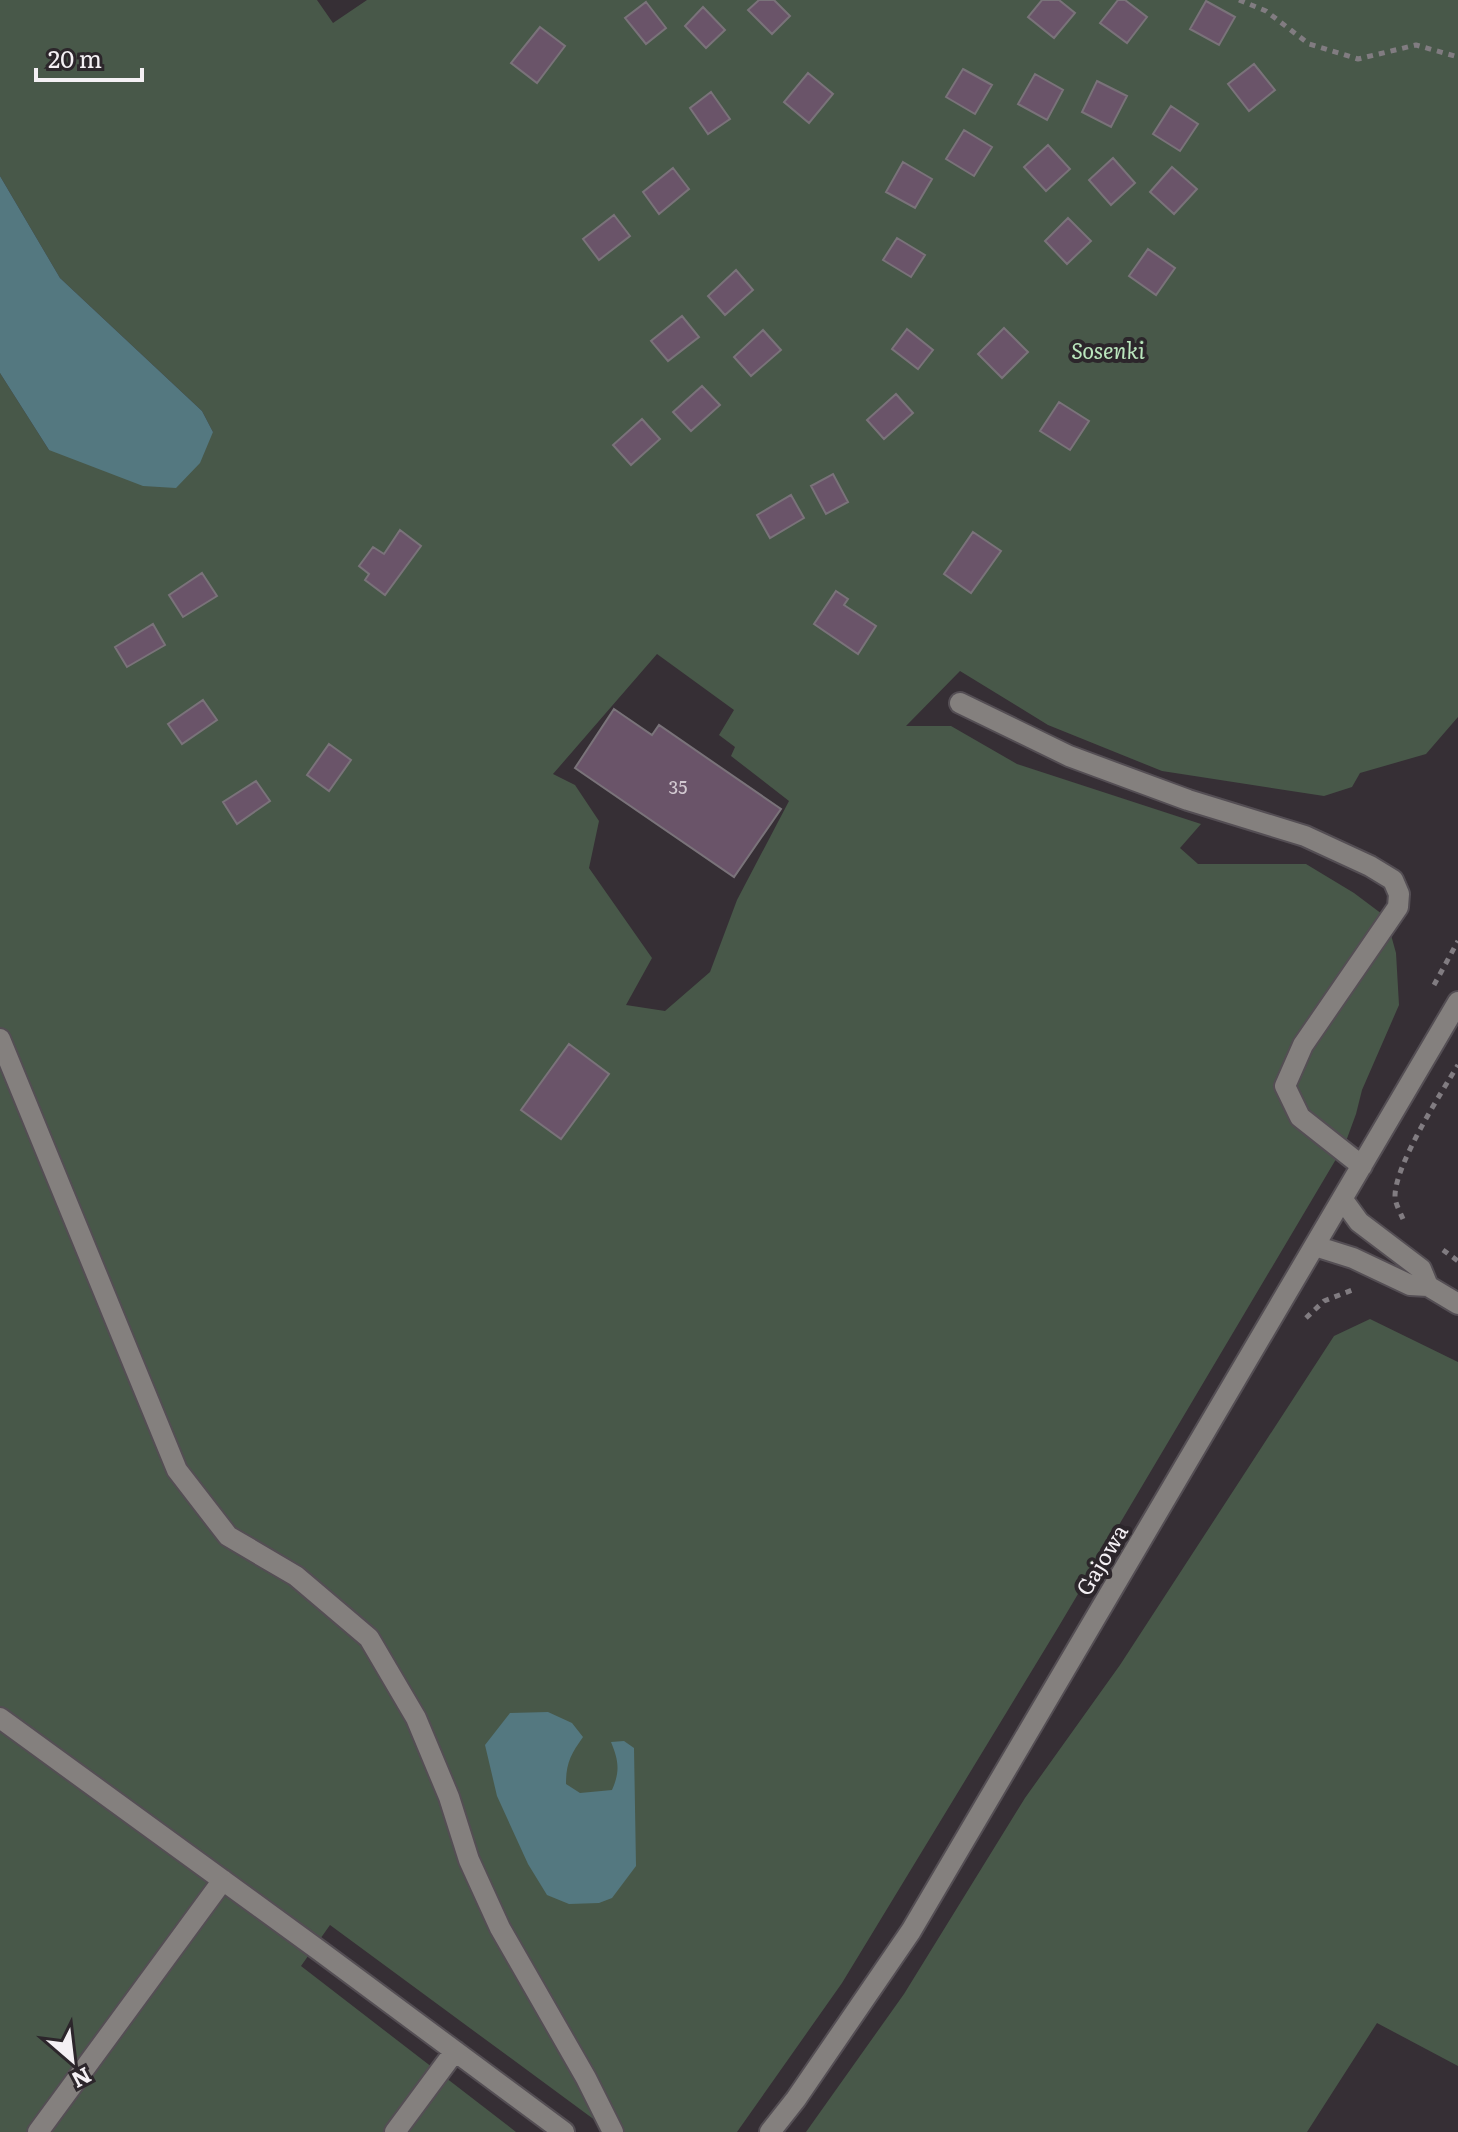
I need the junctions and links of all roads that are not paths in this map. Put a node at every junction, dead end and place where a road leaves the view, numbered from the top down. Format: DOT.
graph roads {
  1 [pos="960,703"];
  2 [pos="1458,1002"];
  3 [pos="0,1039"];
  4 [pos="1362,1166"];
  5 [pos="1343,1200"];
  6 [pos="1315,1246"];
  7 [pos="1428,1286"];
  8 [pos="1458,1304"];
  9 [pos="0,1718"];
  10 [pos="223,1880"];
  11 [pos="455,2051"];
  12 [pos="38,2132"];
  13 [pos="395,2132"];
  14 [pos="564,2132"];
  15 [pos="613,2132"];
  16 [pos="770,2132"];
  1 -- 4 [label="street"];
  2 -- 4 [label="street, Gajowa"];
  3 -- 15 [label="street"];
  4 -- 5 [label="street, Gajowa"];
  5 -- 6 [label="street, Gajowa"];
  5 -- 7 [label="street"];
  6 -- 7 [label="street"];
  6 -- 16 [label="street, Gajowa"];
  7 -- 8 [label="street"];
  9 -- 10 [label="street"];
  10 -- 11 [label="street"];
  10 -- 12 [label="street"];
  11 -- 13 [label="street"];
  11 -- 14 [label="street"];
}
